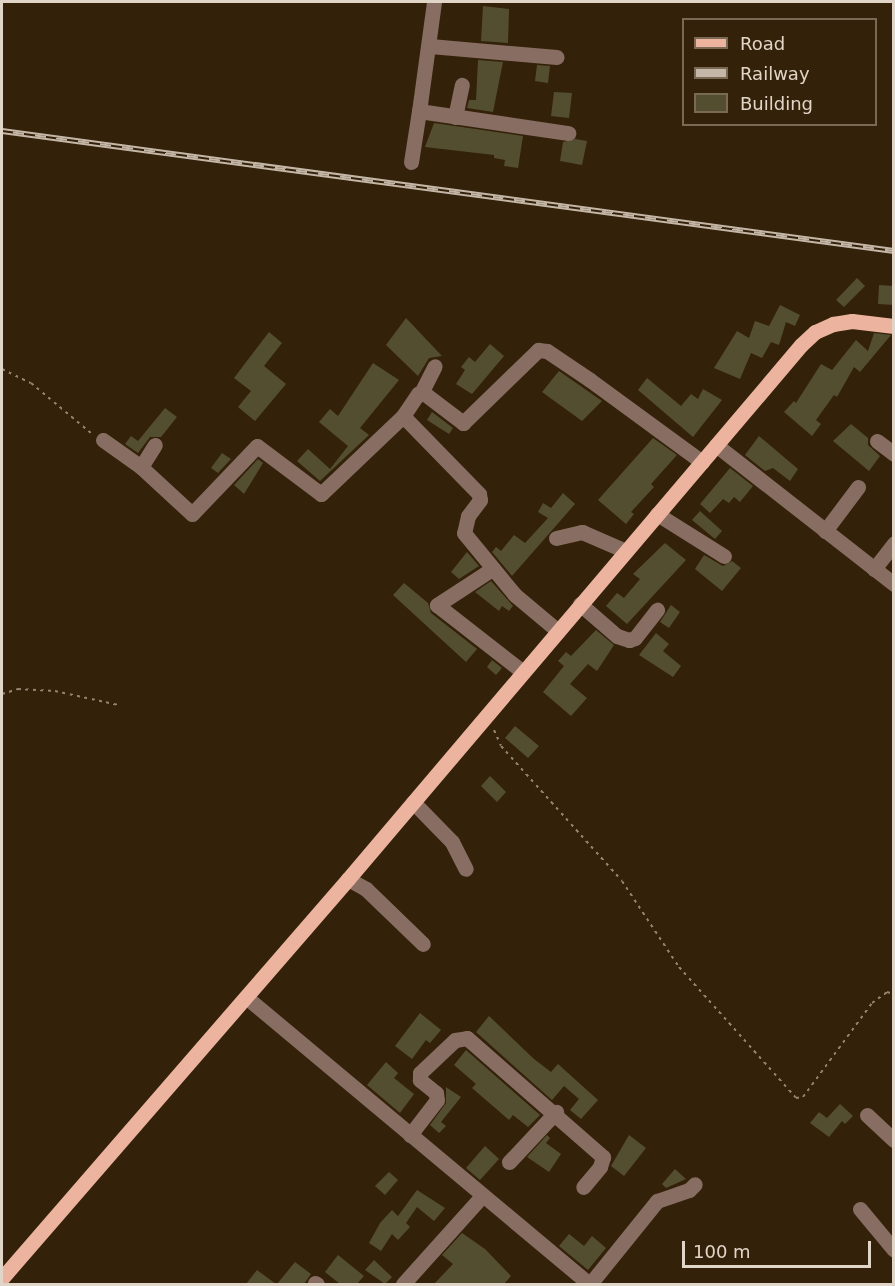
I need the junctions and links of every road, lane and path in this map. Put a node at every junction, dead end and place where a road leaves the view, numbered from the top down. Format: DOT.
graph roads {
  1 [pos="434,2"];
  2 [pos="430,46"];
  3 [pos="557,57"];
  4 [pos="462,85"];
  5 [pos="419,111"];
  6 [pos="455,117"];
  7 [pos="568,133"];
  8 [pos="412,155"];
  9 [pos="894,326"];
  10 [pos="435,366"];
  11 [pos="2,369"];
  12 [pos="421,393"];
  13 [pos="403,416"];
  14 [pos="103,440"];
  15 [pos="877,441"];
  16 [pos="716,445"];
  17 [pos="155,446"];
  18 [pos="894,454"];
  19 [pos="702,462"];
  20 [pos="141,467"];
  21 [pos="858,487"];
  22 [pos="657,514"];
  23 [pos="825,531"];
  24 [pos="556,538"];
  25 [pos="894,543"];
  26 [pos="626,551"];
  27 [pos="724,556"];
  28 [pos="492,568"];
  29 [pos="874,569"];
  30 [pos="894,584"];
  31 [pos="580,604"];
  32 [pos="657,610"];
  33 [pos="558,631"];
  34 [pos="523,672"];
  35 [pos="2,694"];
  36 [pos="118,705"];
  37 [pos="488,714"];
  38 [pos="413,802"];
  39 [pos="466,869"];
  40 [pos="348,879"];
  41 [pos="423,944"];
  42 [pos="894,994"];
  43 [pos="246,997"];
  44 [pos="556,1112"];
  45 [pos="867,1115"];
  46 [pos="410,1135"];
  47 [pos="894,1140"];
  48 [pos="509,1162"];
  49 [pos="695,1184"];
  50 [pos="583,1186"];
  51 [pos="481,1197"];
  52 [pos="860,1209"];
  53 [pos="894,1250"];
  54 [pos="2,1278"];
  55 [pos="403,1284"];
  56 [pos="589,1284"];
  1 -- 2 [label="street"];
  2 -- 3 [label="street"];
  2 -- 5 [label="street"];
  4 -- 6 [label="street"];
  5 -- 6 [label="street"];
  5 -- 8 [label="street"];
  6 -- 7 [label="street"];
  9 -- 16 [label="main road"];
  10 -- 12 [label="street"];
  11 -- 14 [label="path"];
  12 -- 13 [label="street"];
  12 -- 19 [label="street"];
  13 -- 20 [label="street"];
  13 -- 28 [label="street"];
  14 -- 20 [label="street"];
  15 -- 18 [label="street"];
  16 -- 19 [label="main road"];
  16 -- 23 [label="street"];
  17 -- 20 [label="street"];
  19 -- 22 [label="main road"];
  21 -- 23 [label="street"];
  22 -- 26 [label="main road"];
  22 -- 27 [label="street"];
  23 -- 29 [label="street"];
  24 -- 26 [label="street"];
  25 -- 29 [label="street"];
  26 -- 31 [label="main road"];
  28 -- 33 [label="street"];
  28 -- 34 [label="street"];
  29 -- 30 [label="street"];
  31 -- 32 [label="street"];
  31 -- 33 [label="main road"];
  33 -- 34 [label="main road"];
  34 -- 37 [label="main road"];
  35 -- 36 [label="path"];
  37 -- 38 [label="main road"];
  37 -- 42 [label="path"];
  38 -- 39 [label="street"];
  38 -- 40 [label="main road"];
  40 -- 41 [label="street"];
  40 -- 43 [label="main road"];
  43 -- 46 [label="street"];
  43 -- 54 [label="main road"];
  44 -- 46 [label="street"];
  44 -- 48 [label="street"];
  44 -- 50 [label="street"];
  45 -- 47 [label="street"];
  46 -- 51 [label="street"];
  49 -- 56 [label="street"];
  51 -- 55 [label="street"];
  51 -- 56 [label="street"];
  52 -- 53 [label="street"];
}
